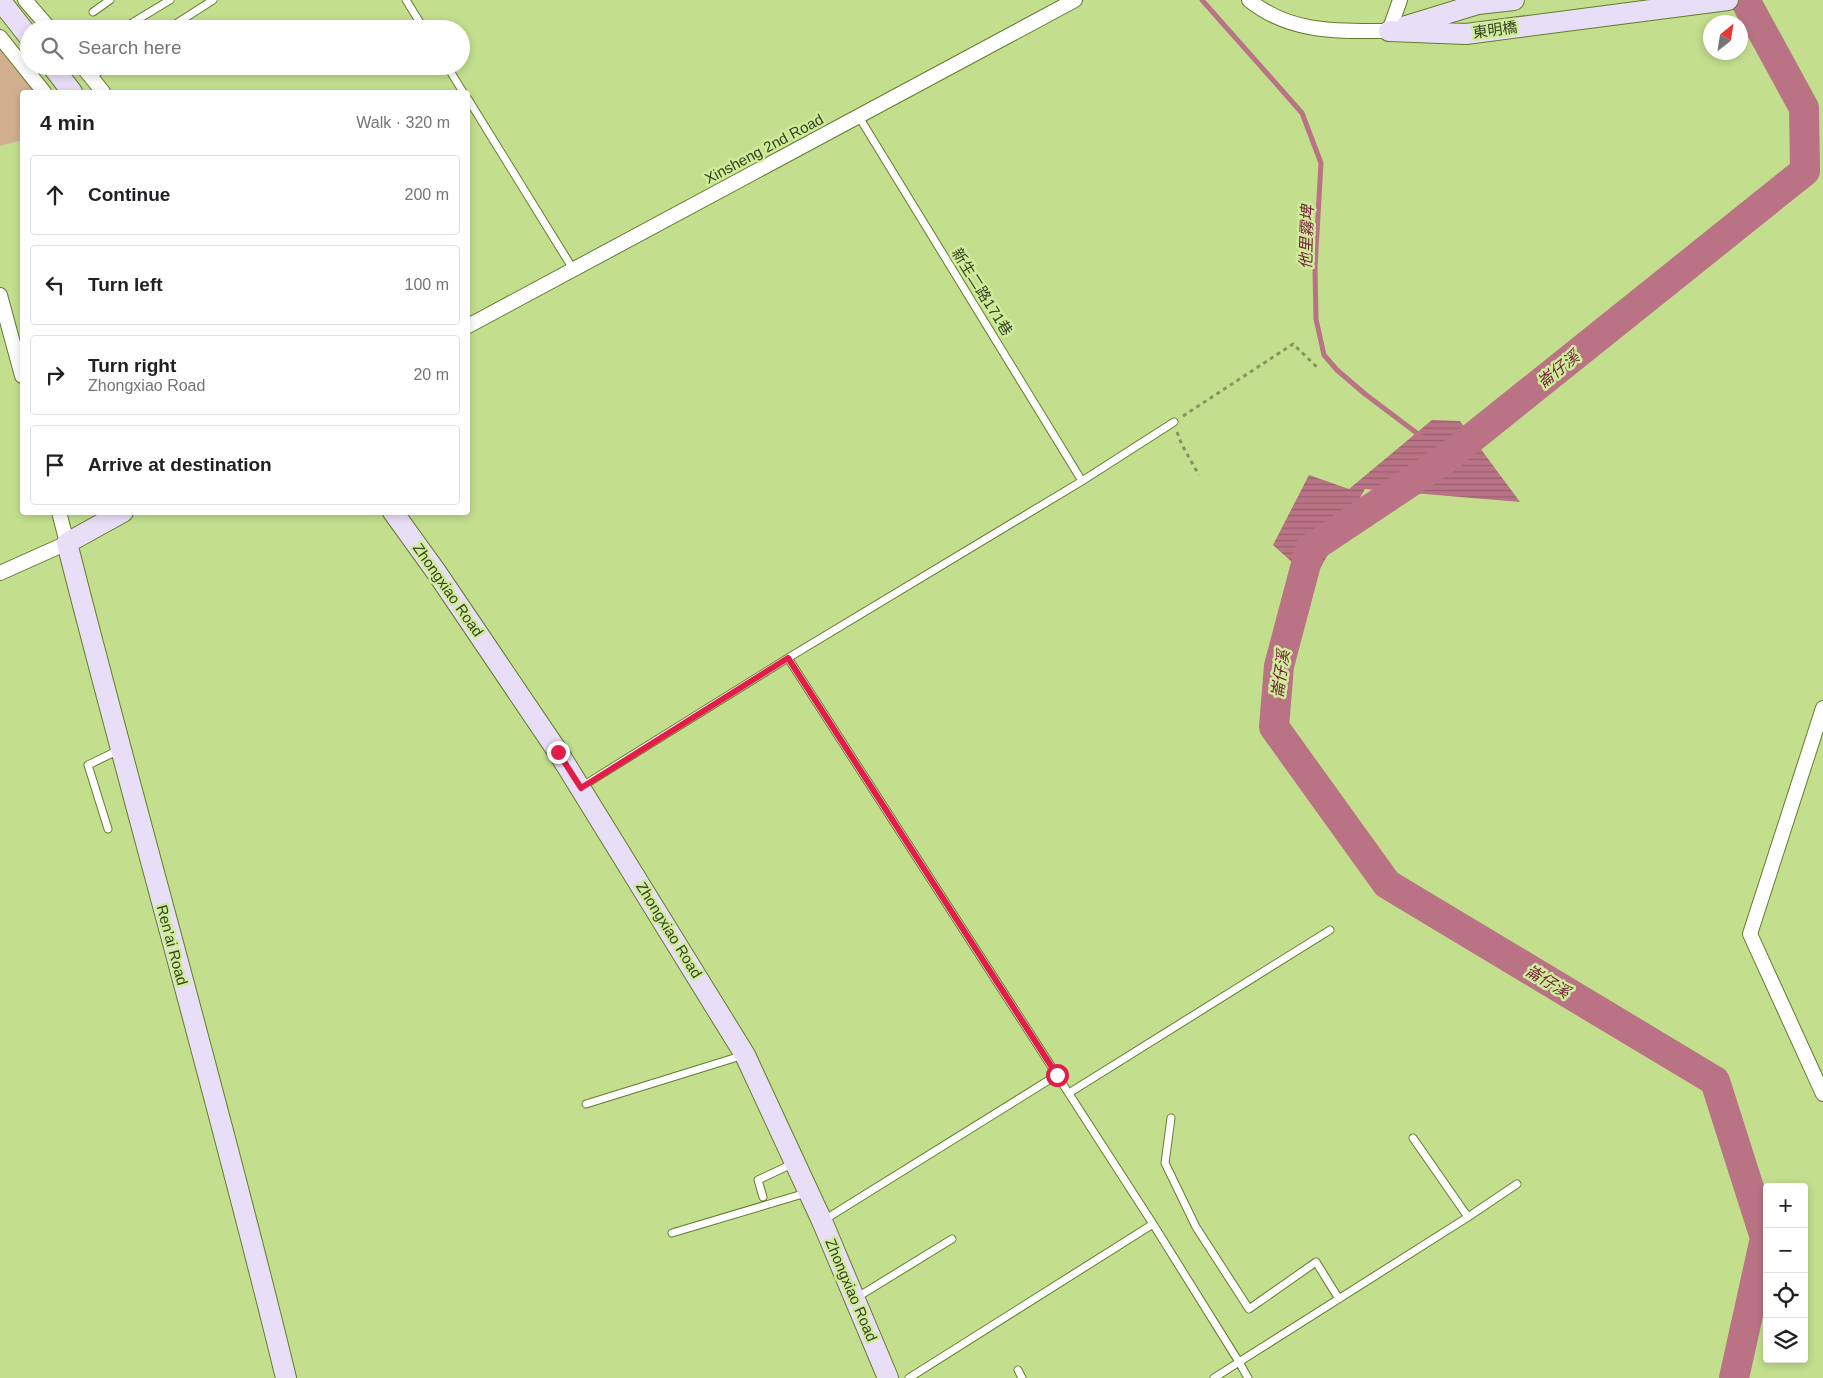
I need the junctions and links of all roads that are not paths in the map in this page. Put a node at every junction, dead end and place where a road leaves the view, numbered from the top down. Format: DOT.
graph roads {
  1 [pos="0,0"];
  2 [pos="25,0"];
  3 [pos="110,0"];
  4 [pos="170,0"];
  5 [pos="214,0"];
  6 [pos="406,0"];
  7 [pos="1075,0"];
  8 [pos="1250,0"];
  9 [pos="1400,0"];
  10 [pos="1514,0"];
  11 [pos="1728,0"];
  12 [pos="93,12"];
  13 [pos="42,20"];
  14 [pos="137,20"];
  15 [pos="182,20"];
  16 [pos="418,20"];
  17 [pos="20,26"];
  18 [pos="1389,31"];
  19 [pos="0,37"];
  20 [pos="20,62"];
  21 [pos="30,75"];
  22 [pos="59,75"];
  23 [pos="90,75"];
  24 [pos="453,75"];
  25 [pos="42,90"];
  26 [pos="70,90"];
  27 [pos="102,90"];
  28 [pos="462,90"];
  29 [pos="470,102"];
  30 [pos="859,117"];
  31 [pos="573,269"];
  32 [pos="0,294"];
  33 [pos="470,325"];
  34 [pos="20,369"];
  35 [pos="1174,422"];
  36 [pos="1082,481"];
  37 [pos="60,515"];
  38 [pos="118,515"];
  39 [pos="395,515"];
  40 [pos="67,543"];
  41 [pos="0,573"];
  42 [pos="788,658"];
  43 [pos="1823,708"];
  44 [pos="120,750"];
  45 [pos="581,788"];
  46 [pos="108,829"];
  47 [pos="1330,930"];
  48 [pos="745,1055"];
  49 [pos="1057,1075"];
  50 [pos="1069,1093"];
  51 [pos="1823,1094"];
  52 [pos="586,1104"];
  53 [pos="1171,1118"];
  54 [pos="1413,1138"];
  55 [pos="795,1163"];
  56 [pos="1517,1184"];
  57 [pos="808,1192"];
  58 [pos="763,1198"];
  59 [pos="1468,1218"];
  60 [pos="822,1221"];
  61 [pos="1154,1224"];
  62 [pos="672,1233"];
  63 [pos="952,1239"];
  64 [pos="855,1299"];
  65 [pos="1339,1300"];
  66 [pos="1238,1362"];
  67 [pos="1018,1370"];
  68 [pos="286,1378"];
  69 [pos="888,1378"];
  70 [pos="909,1378"];
  71 [pos="1022,1378"];
  72 [pos="1214,1378"];
  73 [pos="1248,1378"];
  1 -- 17 [label="main road"];
  2 -- 13 [label="street"];
  3 -- 12 [label="lane"];
  4 -- 14 [label="lane"];
  5 -- 15 [label="lane"];
  6 -- 16 [label="lane"];
  7 -- 30 [label="street, Xinsheng 2nd Road"];
  8 -- 18 [label="street"];
  9 -- 18 [label="street"];
  10 -- 18 [label="main road, 東明橋"];
  11 -- 18 [label="main road, 東明橋"];
  19 -- 20 [label="street"];
  21 -- 25 [label="street"];
  22 -- 26 [label="main road"];
  23 -- 27 [label="street"];
  24 -- 28 [label="lane"];
  29 -- 31 [label="lane"];
  30 -- 31 [label="street, Xinsheng 2nd Road"];
  30 -- 36 [label="lane, 新生二路171巷"];
  31 -- 33 [label="street, Xinsheng 2nd Road"];
  32 -- 34 [label="street"];
  35 -- 36 [label="lane"];
  36 -- 42 [label="lane"];
  37 -- 40 [label="street, Ren’ai Road"];
  38 -- 40 [label="main road"];
  39 -- 45 [label="main road, Zhongxiao Road"];
  40 -- 41 [label="street"];
  40 -- 44 [label="main road, Ren’ai Road"];
  42 -- 45 [label="lane"];
  42 -- 49 [label="lane"];
  43 -- 51 [label="street"];
  44 -- 46 [label="lane"];
  44 -- 68 [label="main road, Ren’ai Road"];
  45 -- 48 [label="main road, Zhongxiao Road"];
  47 -- 50 [label="lane"];
  48 -- 52 [label="lane"];
  48 -- 55 [label="main road, Zhongxiao Road"];
  49 -- 50 [label="lane"];
  49 -- 60 [label="lane"];
  50 -- 61 [label="lane"];
  53 -- 65 [label="lane"];
  54 -- 59 [label="lane"];
  55 -- 57 [label="main road, Zhongxiao Road"];
  55 -- 58 [label="lane"];
  56 -- 59 [label="lane"];
  57 -- 60 [label="main road, Zhongxiao Road"];
  57 -- 62 [label="lane"];
  59 -- 65 [label="lane"];
  60 -- 64 [label="main road, Zhongxiao Road"];
  61 -- 66 [label="lane"];
  61 -- 70 [label="lane"];
  63 -- 64 [label="lane"];
  64 -- 69 [label="main road, Zhongxiao Road"];
  65 -- 66 [label="lane"];
  66 -- 72 [label="lane"];
  66 -- 73 [label="lane"];
  67 -- 71 [label="lane"];
}
